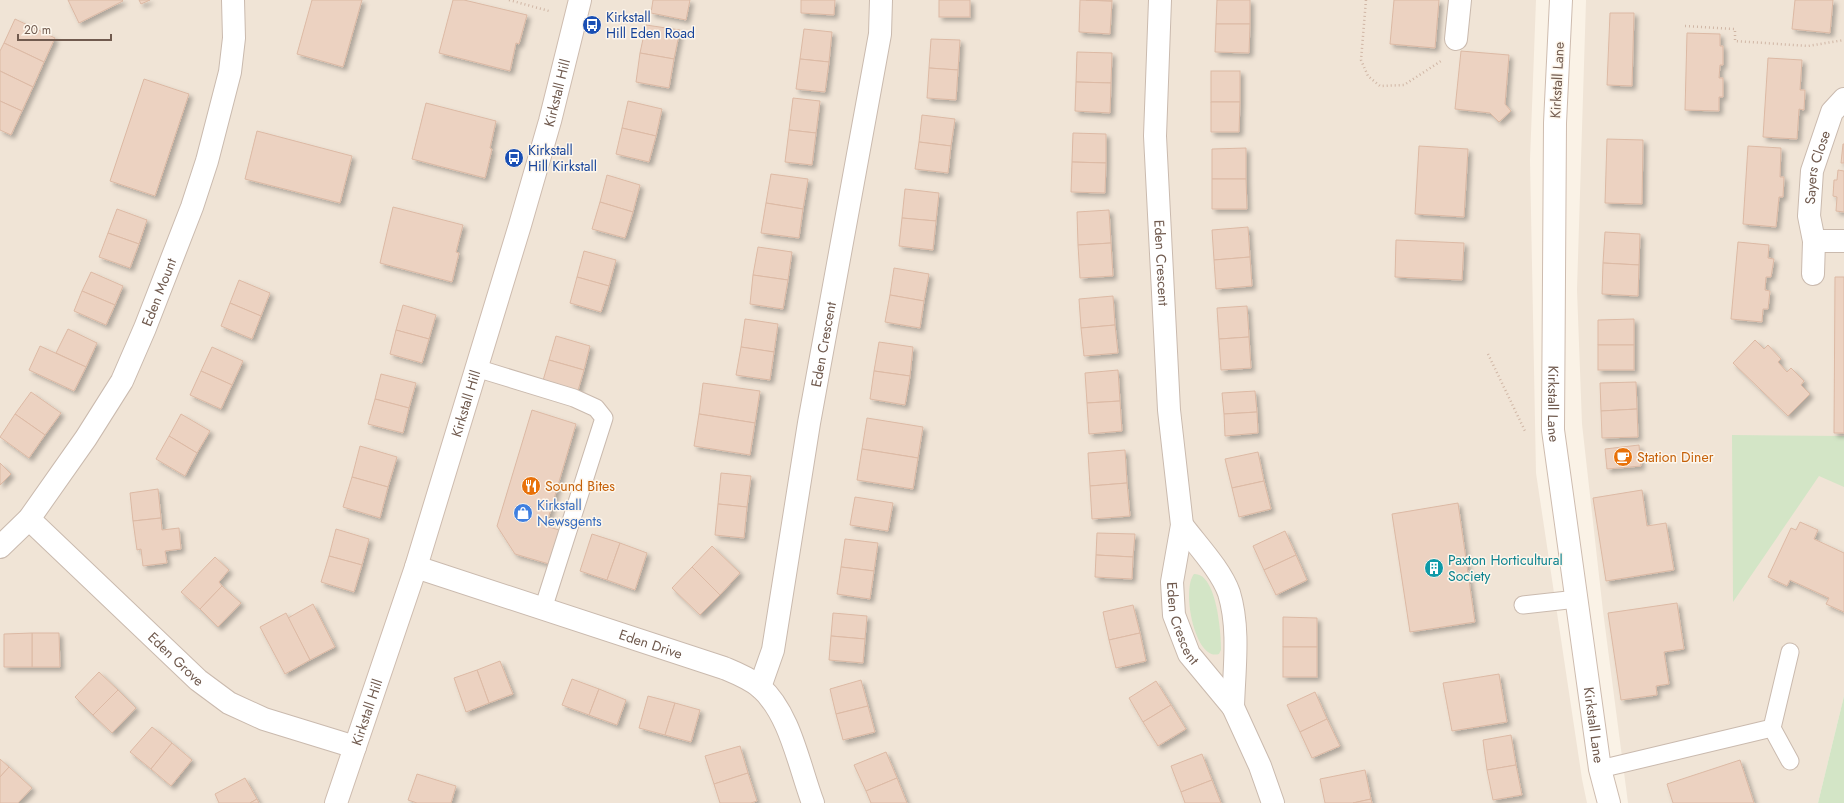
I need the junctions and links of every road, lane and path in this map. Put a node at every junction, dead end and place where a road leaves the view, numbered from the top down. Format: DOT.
graph roads {
  1 [pos="233,0"];
  2 [pos="509,0"];
  3 [pos="881,0"];
  4 [pos="1160,0"];
  5 [pos="1366,0"];
  6 [pos="1460,0"];
  7 [pos="1561,0"];
  8 [pos="578,9"];
  9 [pos="1685,26"];
  10 [pos="1456,39"];
  11 [pos="1844,40"];
  12 [pos="1844,99"];
  13 [pos="1814,241"];
  14 [pos="1844,241"];
  15 [pos="1813,274"];
  16 [pos="1488,354"];
  17 [pos="476,368"];
  18 [pos="1525,432"];
  19 [pos="29,519"];
  20 [pos="1182,525"];
  21 [pos="0,547"];
  22 [pos="416,567"];
  23 [pos="1577,599"];
  24 [pos="1523,605"];
  25 [pos="543,609"];
  26 [pos="1790,652"];
  27 [pos="760,687"];
  28 [pos="1233,707"];
  29 [pos="1772,728"];
  30 [pos="355,747"];
  31 [pos="1790,761"];
  32 [pos="1600,769"];
  33 [pos="336,803"];
  34 [pos="813,803"];
  35 [pos="1272,803"];
  36 [pos="1609,803"];
  1 -- 19 [label="street, Eden Mount"];
  2 -- 8 [label="path"];
  3 -- 27 [label="street, Eden Crescent"];
  4 -- 20 [label="street, Eden Crescent"];
  5 -- 10 [label="path"];
  6 -- 10 [label="street"];
  7 -- 23 [label="street, Kirkstall Lane"];
  8 -- 17 [label="street, Kirkstall Hill"];
  9 -- 11 [label="path"];
  12 -- 13 [label="street, Sayers Close"];
  13 -- 14 [label="street"];
  13 -- 15 [label="street, Sayers Close"];
  16 -- 18 [label="path"];
  17 -- 22 [label="street, Kirkstall Hill"];
  17 -- 25 [label="lane"];
  19 -- 21 [label="street, Eden Mount"];
  19 -- 30 [label="street, Eden Grove"];
  20 -- 28 [label="street, Eden Crescent"];
  20 -- 28 [label="street, Eden Crescent"];
  22 -- 25 [label="street, Eden Drive"];
  22 -- 30 [label="street, Kirkstall Hill"];
  23 -- 24 [label="lane"];
  23 -- 32 [label="street, Kirkstall Lane"];
  25 -- 27 [label="street, Eden Drive"];
  26 -- 29 [label="lane"];
  27 -- 34 [label="street, Eden Drive"];
  28 -- 35 [label="street, Eden Crescent"];
  29 -- 31 [label="lane"];
  29 -- 32 [label="lane"];
  30 -- 33 [label="street, Kirkstall Hill"];
  32 -- 36 [label="street, Kirkstall Lane"];
}
